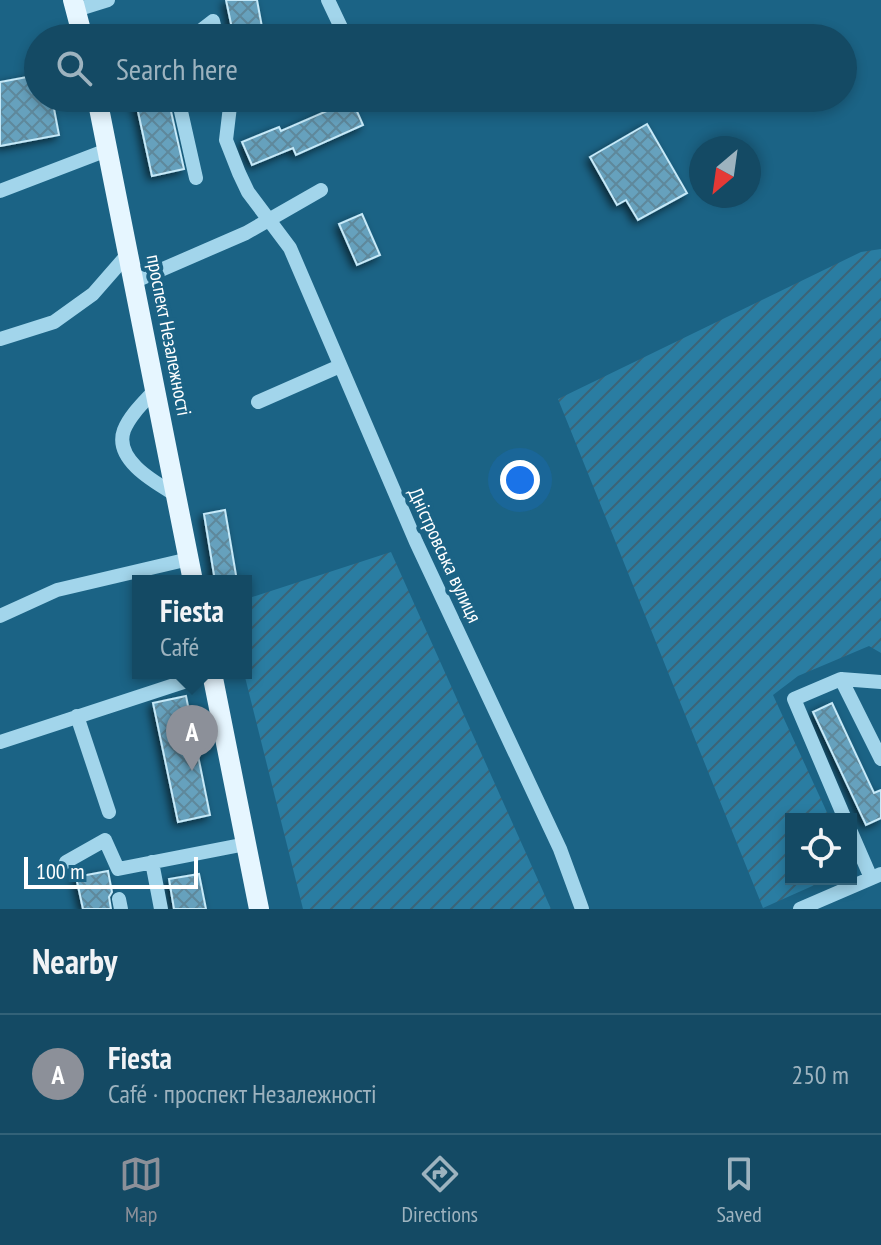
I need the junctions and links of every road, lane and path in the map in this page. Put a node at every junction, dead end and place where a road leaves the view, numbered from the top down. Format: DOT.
graph roads {
  1 [pos="108,0"];
  2 [pos="328,0"];
  3 [pos="74,5"];
  4 [pos="339,24"];
  5 [pos="100,112"];
  6 [pos="181,112"];
  7 [pos="229,112"];
  8 [pos="107,150"];
  9 [pos="196,178"];
  10 [pos="321,190"];
  11 [pos="0,191"];
  12 [pos="269,221"];
  13 [pos="128,254"];
  14 [pos="133,282"];
  15 [pos="0,339"];
  16 [pos="340,366"];
  17 [pos="155,390"];
  18 [pos="258,402"];
  19 [pos="176,495"];
  20 [pos="189,559"];
  21 [pos="192,575"];
  22 [pos="0,616"];
  23 [pos="192,679"];
  24 [pos="212,679"];
  25 [pos="841,679"];
  26 [pos="881,682"];
  27 [pos="77,716"];
  28 [pos="0,742"];
  29 [pos="881,759"];
  30 [pos="109,812"];
  31 [pos="842,813"];
  32 [pos="857,843"];
  33 [pos="246,844"];
  34 [pos="66,862"];
  35 [pos="152,862"];
  36 [pos="876,876"];
  37 [pos="161,909"];
  38 [pos="259,909"];
  39 [pos="582,909"];
  40 [pos="800,909"];
  1 -- 3 [label="street"];
  2 -- 4 [label="street"];
  5 -- 8 [label="main road, проспект Незалежності"];
  6 -- 9 [label="street"];
  7 -- 12 [label="street, Дністровська вулиця"];
  8 -- 11 [label="street"];
  8 -- 13 [label="main road, проспект Незалежності"];
  10 -- 12 [label="street"];
  12 -- 14 [label="street"];
  12 -- 16 [label="street, Дністровська вулиця"];
  13 -- 14 [label="main road, проспект Незалежності"];
  13 -- 15 [label="street"];
  14 -- 17 [label="main road, проспект Незалежності"];
  16 -- 18 [label="street"];
  16 -- 39 [label="street, Дністровська вулиця"];
  17 -- 19 [label="main road, проспект Незалежності"];
  17 -- 19 [label="street"];
  19 -- 20 [label="main road, проспект Незалежності"];
  20 -- 21 [label="main road, проспект Незалежності"];
  20 -- 22 [label="street"];
  23 -- 27 [label="street"];
  24 -- 33 [label="main road"];
  25 -- 26 [label="street"];
  25 -- 29 [label="street"];
  25 -- 31 [label="street"];
  27 -- 28 [label="street"];
  27 -- 30 [label="street"];
  32 -- 36 [label="street"];
  33 -- 35 [label="street"];
  33 -- 38 [label="main road"];
  34 -- 35 [label="street"];
  35 -- 37 [label="street"];
  36 -- 40 [label="street"];
}
